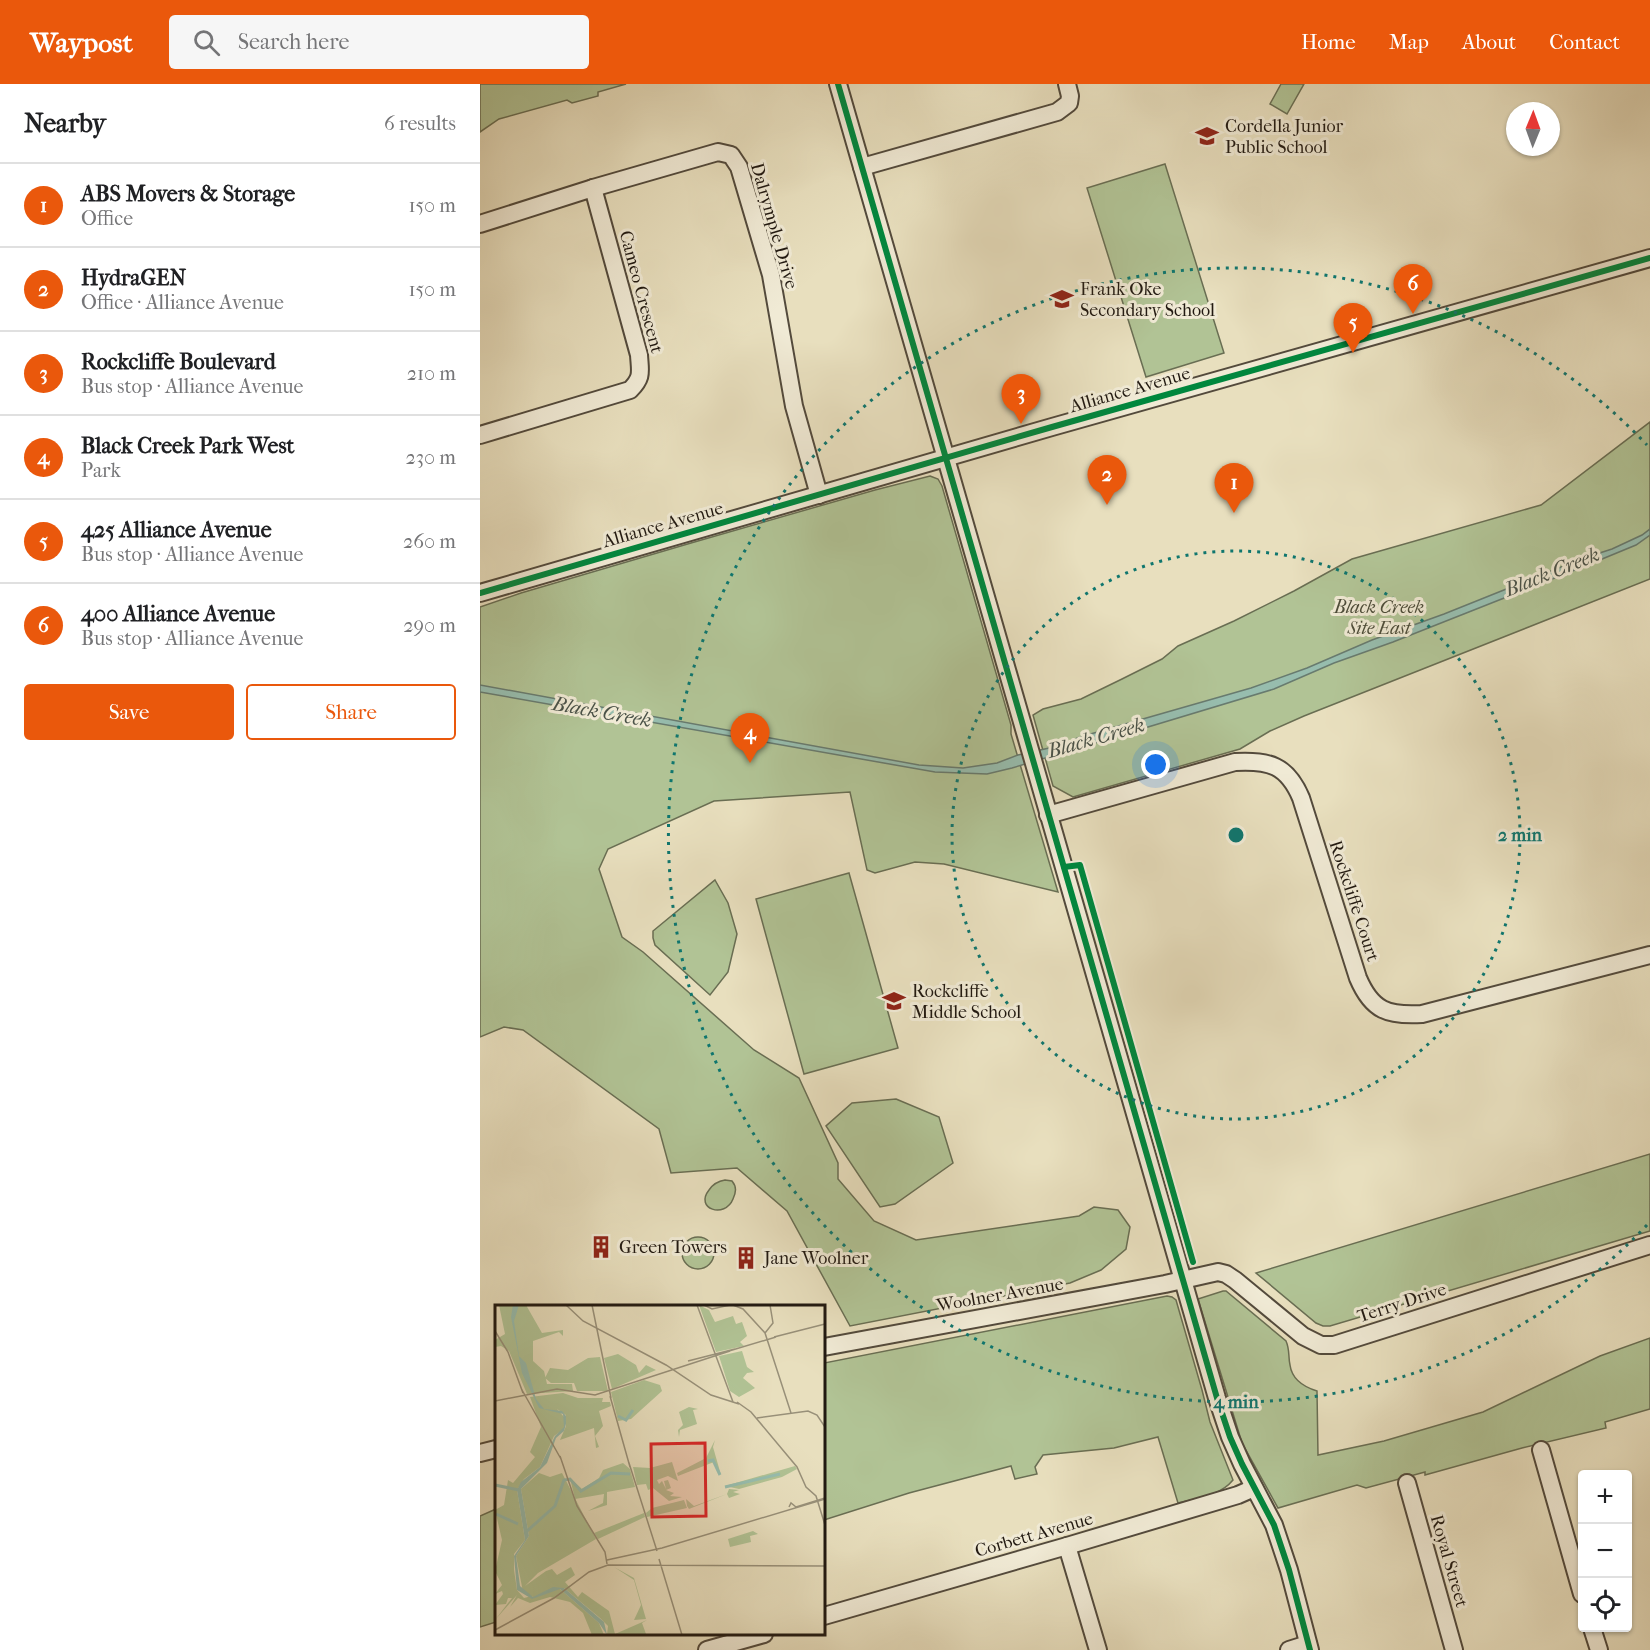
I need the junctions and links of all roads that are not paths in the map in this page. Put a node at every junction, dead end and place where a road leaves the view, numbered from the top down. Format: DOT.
graph roads {
  1 [pos="838,84"];
  2 [pos="1067,84"];
  3 [pos="862,168"];
  4 [pos="593,188"];
  5 [pos="480,224"];
  6 [pos="1650,258"];
  7 [pos="480,435"];
  8 [pos="946,458"];
  9 [pos="819,495"];
  10 [pos="480,593"];
  11 [pos="1048,815"];
  12 [pos="1650,956"];
  13 [pos="1650,1245"];
  14 [pos="1183,1280"];
  15 [pos="825,1347"];
  16 [pos="495,1449"];
  17 [pos="1541,1450"];
  18 [pos="480,1453"];
  19 [pos="1407,1483"];
  20 [pos="1254,1488"];
  21 [pos="1067,1546"];
  22 [pos="1578,1580"];
  23 [pos="825,1616"];
  24 [pos="1593,1632"];
  25 [pos="760,1635"];
  26 [pos="1309,1647"];
  27 [pos="707,1650"];
  28 [pos="1098,1650"];
  29 [pos="1289,1650"];
  30 [pos="1454,1650"];
  31 [pos="1599,1650"];
  1 -- 3 [label="street"];
  2 -- 3 [label="street"];
  3 -- 8 [label="street"];
  4 -- 5 [label="street, Dalrymple Drive"];
  4 -- 7 [label="street, Cameo Crescent"];
  4 -- 9 [label="street, Dalrymple Drive"];
  6 -- 8 [label="street, Alliance Avenue"];
  8 -- 9 [label="street, Alliance Avenue"];
  8 -- 11 [label="street"];
  9 -- 10 [label="street, Alliance Avenue"];
  11 -- 12 [label="street, Rockcliffe Court"];
  11 -- 14 [label="street"];
  13 -- 14 [label="street, Terry Drive"];
  14 -- 15 [label="street, Woolner Avenue"];
  14 -- 20 [label="street"];
  16 -- 18 [label="street"];
  17 -- 22 [label="street"];
  19 -- 30 [label="street, Royal Street"];
  20 -- 21 [label="street, Corbett Avenue"];
  20 -- 26 [label="street"];
  21 -- 23 [label="street, Corbett Avenue"];
  21 -- 28 [label="street"];
  24 -- 31 [label="street"];
  25 -- 27 [label="street"];
  26 -- 29 [label="street"];
}
